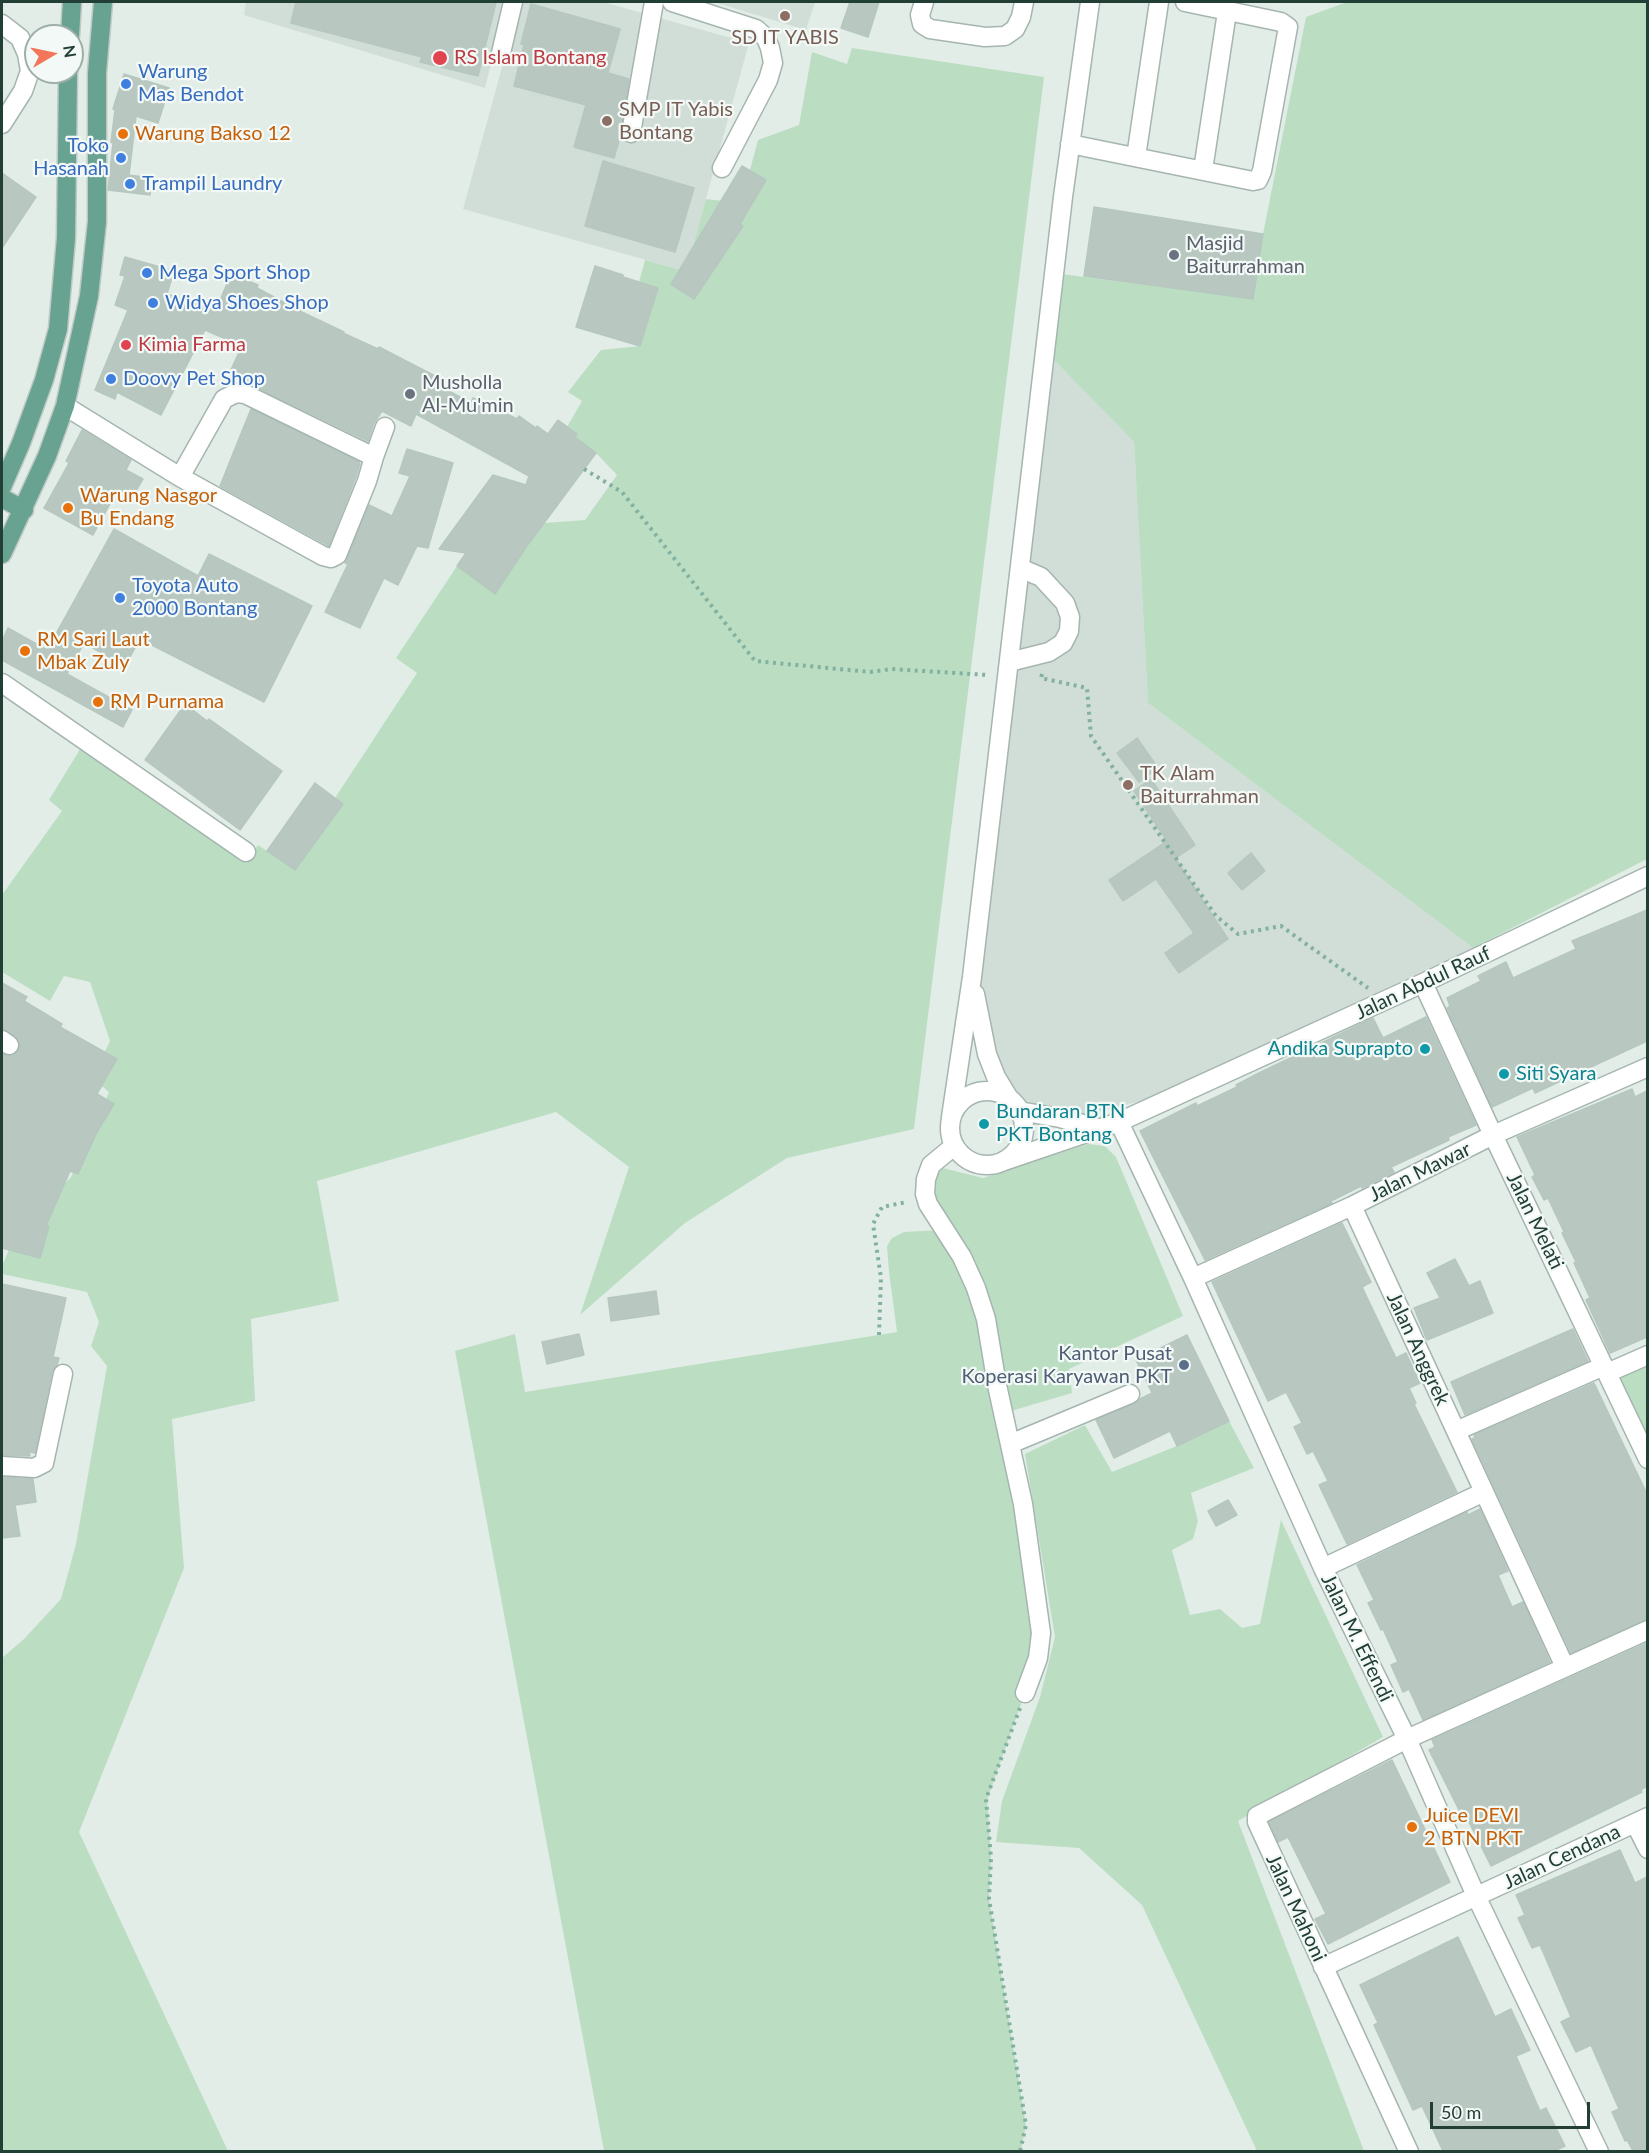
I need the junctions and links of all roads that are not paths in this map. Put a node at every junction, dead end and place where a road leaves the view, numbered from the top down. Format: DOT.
graph roads {
  1 [pos="72,2"];
  2 [pos="103,2"];
  3 [pos="513,2"];
  4 [pos="654,2"];
  5 [pos="672,2"];
  6 [pos="924,2"];
  7 [pos="1024,2"];
  8 [pos="1090,2"];
  9 [pos="1159,2"];
  10 [pos="1185,2"];
  11 [pos="1227,12"];
  12 [pos="2,24"];
  13 [pos="71,24"];
  14 [pos="501,53"];
  15 [pos="68,84"];
  16 [pos="2,124"];
  17 [pos="631,133"];
  18 [pos="1070,144"];
  19 [pos="1136,157"];
  20 [pos="722,168"];
  21 [pos="1203,170"];
  22 [pos="65,406"];
  23 [pos="385,427"];
  24 [pos="374,457"];
  25 [pos="180,477"];
  26 [pos="2,487"];
  27 [pos="2,498"];
  28 [pos="24,510"];
  29 [pos="2,554"];
  30 [pos="1020,568"];
  31 [pos="1008,670"];
  32 [pos="2,683"];
  33 [pos="246,852"];
  34 [pos="1647,876"];
  35 [pos="972,977"];
  36 [pos="1424,983"];
  37 [pos="1647,1067"];
  38 [pos="1015,1105"];
  39 [pos="951,1117"];
  40 [pos="1119,1122"];
  41 [pos="1098,1128"];
  42 [pos="1493,1136"];
  43 [pos="954,1146"];
  44 [pos="1004,1161"];
  45 [pos="1352,1206"];
  46 [pos="1193,1278"];
  47 [pos="1647,1355"];
  48 [pos="1605,1370"];
  49 [pos="63,1374"];
  50 [pos="1130,1394"];
  51 [pos="1456,1431"];
  52 [pos="1010,1444"];
  53 [pos="1647,1459"];
  54 [pos="2,1466"];
  55 [pos="1484,1492"];
  56 [pos="1323,1568"];
  57 [pos="1647,1630"];
  58 [pos="1565,1667"];
  59 [pos="1025,1694"];
  60 [pos="1407,1739"];
  61 [pos="1641,1820"];
  62 [pos="1647,1849"];
  63 [pos="1477,1898"];
  64 [pos="1323,1967"];
  65 [pos="1409,2151"];
  66 [pos="1599,2151"];
  1 -- 13 [label="main road"];
  2 -- 22 [label="main road"];
  3 -- 14 [label="street"];
  4 -- 17 [label="street"];
  5 -- 20 [label="street"];
  6 -- 7 [label="street"];
  8 -- 18 [label="street"];
  9 -- 19 [label="street"];
  10 -- 11 [label="street"];
  11 -- 21 [label="street"];
  11 -- 21 [label="street"];
  12 -- 16 [label="street"];
  15 -- 26 [label="main road"];
  18 -- 19 [label="street"];
  18 -- 30 [label="street"];
  19 -- 21 [label="street"];
  22 -- 25 [label="street"];
  22 -- 28 [label="main road"];
  23 -- 24 [label="street"];
  24 -- 25 [label="street"];
  24 -- 25 [label="street"];
  27 -- 28 [label="main road"];
  28 -- 29 [label="main road"];
  30 -- 31 [label="street"];
  30 -- 31 [label="street"];
  31 -- 35 [label="street"];
  32 -- 33 [label="street"];
  34 -- 36 [label="street, Jalan Abdul Rauf"];
  35 -- 38 [label="street"];
  35 -- 39 [label="street"];
  36 -- 40 [label="street, Jalan Abdul Rauf"];
  36 -- 42 [label="street, Jalan Melati"];
  37 -- 42 [label="street, Jalan Mawar"];
  38 -- 39 [label="street"];
  38 -- 41 [label="street"];
  38 -- 44 [label="street"];
  39 -- 43 [label="street"];
  40 -- 41 [label="street, Jalan Abdul Rauf"];
  40 -- 46 [label="street, Jalan M. Effendi"];
  41 -- 44 [label="street, Jalan Abdul Rauf"];
  42 -- 45 [label="street, Jalan Mawar"];
  42 -- 48 [label="street, Jalan Melati"];
  43 -- 44 [label="street"];
  43 -- 52 [label="street"];
  45 -- 46 [label="street, Jalan Mawar"];
  45 -- 51 [label="street, Jalan Anggrek"];
  46 -- 56 [label="street, Jalan M. Effendi"];
  47 -- 48 [label="street"];
  48 -- 51 [label="street"];
  48 -- 53 [label="street, Jalan Melati"];
  49 -- 54 [label="street"];
  50 -- 52 [label="street"];
  51 -- 55 [label="street, Jalan Anggrek"];
  52 -- 59 [label="street"];
  55 -- 56 [label="street"];
  55 -- 58 [label="street, Jalan Anggrek"];
  56 -- 60 [label="street, Jalan M. Effendi"];
  57 -- 58 [label="street"];
  58 -- 60 [label="street"];
  60 -- 63 [label="street, Jalan M. Effendi"];
  60 -- 64 [label="street, Jalan Mahoni"];
  61 -- 62 [label="street"];
  61 -- 63 [label="street, Jalan Cendana"];
  63 -- 64 [label="street, Jalan Cendana"];
  63 -- 66 [label="street, Jalan M. Effendi"];
  64 -- 65 [label="street, Jalan Mahoni"];
}
